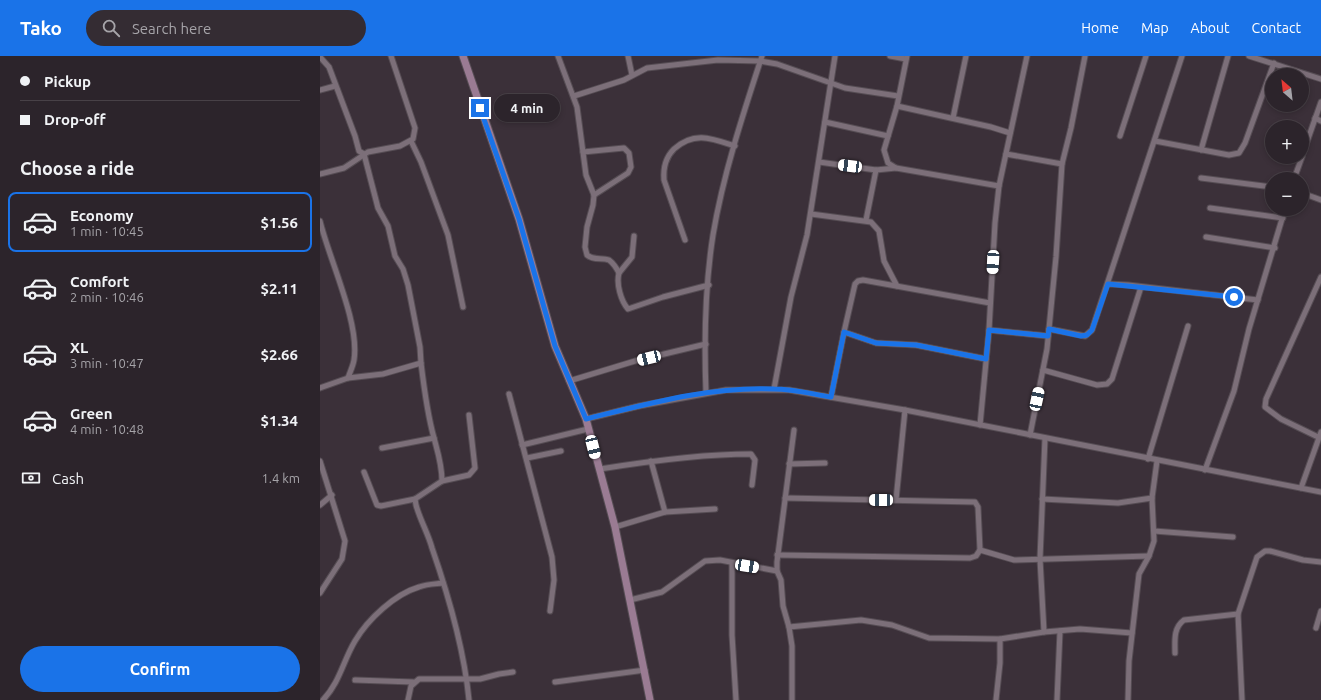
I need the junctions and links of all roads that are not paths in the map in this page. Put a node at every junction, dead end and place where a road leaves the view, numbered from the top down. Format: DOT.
graph roads {
  1 [pos="391,56"];
  2 [pos="463,56"];
  3 [pos="558,56"];
  4 [pos="628,56"];
  5 [pos="834,56"];
  6 [pos="890,56"];
  7 [pos="966,56"];
  8 [pos="1027,56"];
  9 [pos="1085,56"];
  10 [pos="1146,56"];
  11 [pos="1182,56"];
  12 [pos="1228,56"];
  13 [pos="1248,56"];
  14 [pos="320,57"];
  15 [pos="761,58"];
  16 [pos="907,58"];
  17 [pos="1274,63"];
  18 [pos="632,75"];
  19 [pos="1321,79"];
  20 [pos="831,84"];
  21 [pos="335,86"];
  22 [pos="320,90"];
  23 [pos="574,96"];
  24 [pos="898,96"];
  25 [pos="1321,102"];
  26 [pos="897,106"];
  27 [pos="953,118"];
  28 [pos="1315,118"];
  29 [pos="1321,121"];
  30 [pos="825,122"];
  31 [pos="1010,133"];
  32 [pos="888,136"];
  33 [pos="1120,136"];
  34 [pos="1309,136"];
  35 [pos="411,141"];
  36 [pos="1155,141"];
  37 [pos="735,146"];
  38 [pos="1201,150"];
  39 [pos="583,152"];
  40 [pos="364,154"];
  41 [pos="1006,154"];
  42 [pos="819,162"];
  43 [pos="1062,164"];
  44 [pos="896,168"];
  45 [pos="876,170"];
  46 [pos="320,174"];
  47 [pos="1201,178"];
  48 [pos="999,186"];
  49 [pos="1265,186"];
  50 [pos="594,195"];
  51 [pos="1309,196"];
  52 [pos="1321,200"];
  53 [pos="1210,208"];
  54 [pos="811,214"];
  55 [pos="1283,218"];
  56 [pos="866,220"];
  57 [pos="320,221"];
  58 [pos="634,236"];
  59 [pos="1206,237"];
  60 [pos="685,240"];
  61 [pos="1275,248"];
  62 [pos="619,273"];
  63 [pos="1321,277"];
  64 [pos="1108,284"];
  65 [pos="708,285"];
  66 [pos="897,286"];
  67 [pos="1141,287"];
  68 [pos="1258,300"];
  69 [pos="990,303"];
  70 [pos="463,307"];
  71 [pos="1188,326"];
  72 [pos="1049,329"];
  73 [pos="989,330"];
  74 [pos="844,332"];
  75 [pos="1048,336"];
  76 [pos="706,344"];
  77 [pos="986,359"];
  78 [pos="421,363"];
  79 [pos="1043,370"];
  80 [pos="348,378"];
  81 [pos="569,381"];
  82 [pos="320,388"];
  83 [pos="774,389"];
  84 [pos="706,393"];
  85 [pos="509,394"];
  86 [pos="831,397"];
  87 [pos="905,410"];
  88 [pos="469,416"];
  89 [pos="586,419"];
  90 [pos="980,425"];
  91 [pos="588,429"];
  92 [pos="794,430"];
  93 [pos="1030,435"];
  94 [pos="1320,435"];
  95 [pos="434,438"];
  96 [pos="1045,438"];
  97 [pos="522,445"];
  98 [pos="382,448"];
  99 [pos="561,451"];
  100 [pos="527,458"];
  101 [pos="1148,459"];
  102 [pos="320,461"];
  103 [pos="651,461"];
  104 [pos="1156,461"];
  105 [pos="825,463"];
  106 [pos="789,464"];
  107 [pos="600,469"];
  108 [pos="1206,470"];
  109 [pos="364,472"];
  110 [pos="442,481"];
  111 [pos="752,484"];
  112 [pos="1301,488"];
  113 [pos="1321,492"];
  114 [pos="332,495"];
  115 [pos="784,498"];
  116 [pos="1042,498"];
  117 [pos="1152,498"];
  118 [pos="415,499"];
  119 [pos="896,500"];
  120 [pos="320,504"];
  121 [pos="714,509"];
  122 [pos="665,512"];
  123 [pos="615,527"];
  124 [pos="1154,531"];
  125 [pos="1233,537"];
  126 [pos="980,550"];
  127 [pos="777,554"];
  128 [pos="1149,556"];
  129 [pos="1040,559"];
  130 [pos="1321,562"];
  131 [pos="732,564"];
  132 [pos="777,571"];
  133 [pos="443,583"];
  134 [pos="320,593"];
  135 [pos="630,600"];
  136 [pos="550,611"];
  137 [pos="1321,611"];
  138 [pos="1238,614"];
  139 [pos="789,627"];
  140 [pos="1316,628"];
  141 [pos="1060,631"];
  142 [pos="1044,632"];
  143 [pos="1132,634"];
  144 [pos="1000,639"];
  145 [pos="1175,653"];
  146 [pos="645,670"];
  147 [pos="513,672"];
  148 [pos="467,679"];
  149 [pos="355,680"];
  150 [pos="413,682"];
  151 [pos="555,682"];
  152 [pos="1129,693"];
  153 [pos="323,700"];
  154 [pos="408,700"];
  155 [pos="469,700"];
  156 [pos="650,700"];
  157 [pos="736,700"];
  158 [pos="792,700"];
  159 [pos="996,700"];
  160 [pos="1057,700"];
  161 [pos="1128,700"];
  162 [pos="1133,700"];
  163 [pos="1242,700"];
  1 -- 35 [label="street"];
  2 -- 81 [label="main road"];
  3 -- 23 [label="street"];
  4 -- 18 [label="street"];
  5 -- 20 [label="street"];
  6 -- 16 [label="street"];
  7 -- 27 [label="street"];
  8 -- 31 [label="street"];
  9 -- 43 [label="street"];
  10 -- 33 [label="street"];
  11 -- 36 [label="street"];
  12 -- 38 [label="street"];
  13 -- 17 [label="street"];
  14 -- 21 [label="street"];
  15 -- 18 [label="street"];
  15 -- 20 [label="street"];
  15 -- 37 [label="street"];
  16 -- 24 [label="street"];
  17 -- 19 [label="street"];
  17 -- 38 [label="street"];
  18 -- 23 [label="street"];
  20 -- 24 [label="street"];
  20 -- 30 [label="street"];
  21 -- 22 [label="street"];
  21 -- 40 [label="street"];
  23 -- 39 [label="street"];
  24 -- 26 [label="street"];
  25 -- 28 [label="street"];
  26 -- 27 [label="street"];
  26 -- 32 [label="street"];
  27 -- 31 [label="street"];
  28 -- 29 [label="street"];
  28 -- 34 [label="street"];
  30 -- 32 [label="street"];
  30 -- 42 [label="street"];
  31 -- 41 [label="street"];
  32 -- 44 [label="street"];
  35 -- 40 [label="street"];
  35 -- 70 [label="street"];
  36 -- 38 [label="street"];
  36 -- 64 [label="street"];
  37 -- 60 [label="street"];
  37 -- 65 [label="street"];
  39 -- 50 [label="street"];
  39 -- 50 [label="street"];
  40 -- 46 [label="street"];
  40 -- 78 [label="street"];
  41 -- 43 [label="street"];
  41 -- 48 [label="street"];
  42 -- 45 [label="street"];
  42 -- 54 [label="street"];
  43 -- 72 [label="street"];
  44 -- 45 [label="street"];
  44 -- 48 [label="street"];
  45 -- 56 [label="street"];
  47 -- 49 [label="street"];
  48 -- 69 [label="street"];
  50 -- 62 [label="street"];
  51 -- 52 [label="street"];
  53 -- 55 [label="street"];
  54 -- 56 [label="street"];
  54 -- 83 [label="street"];
  55 -- 61 [label="street"];
  56 -- 66 [label="street"];
  57 -- 80 [label="street"];
  58 -- 62 [label="street"];
  59 -- 61 [label="street"];
  61 -- 68 [label="street"];
  62 -- 65 [label="street"];
  63 -- 94 [label="street"];
  64 -- 67 [label="street"];
  64 -- 72 [label="street"];
  65 -- 76 [label="street"];
  66 -- 69 [label="street"];
  66 -- 74 [label="street"];
  67 -- 68 [label="street"];
  67 -- 79 [label="street"];
  68 -- 108 [label="street"];
  69 -- 73 [label="street"];
  71 -- 101 [label="street"];
  72 -- 75 [label="street"];
  73 -- 75 [label="street"];
  73 -- 77 [label="street"];
  74 -- 77 [label="street"];
  74 -- 86 [label="street"];
  75 -- 79 [label="street"];
  76 -- 81 [label="street"];
  76 -- 84 [label="street"];
  77 -- 90 [label="street"];
  78 -- 80 [label="street"];
  78 -- 95 [label="street"];
  79 -- 93 [label="street"];
  80 -- 82 [label="street"];
  81 -- 89 [label="main road"];
  83 -- 84 [label="street"];
  83 -- 86 [label="street"];
  84 -- 89 [label="street"];
  85 -- 97 [label="street"];
  86 -- 87 [label="street"];
  87 -- 90 [label="street"];
  87 -- 119 [label="street"];
  88 -- 110 [label="street"];
  89 -- 91 [label="main road"];
  90 -- 93 [label="street"];
  91 -- 97 [label="street"];
  91 -- 107 [label="main road"];
  92 -- 106 [label="street"];
  93 -- 96 [label="street"];
  94 -- 112 [label="street"];
  95 -- 98 [label="street"];
  95 -- 110 [label="street"];
  96 -- 101 [label="street"];
  96 -- 116 [label="street"];
  97 -- 100 [label="street"];
  99 -- 100 [label="street"];
  100 -- 136 [label="street"];
  101 -- 104 [label="street"];
  102 -- 114 [label="street"];
  103 -- 107 [label="street"];
  103 -- 111 [label="street"];
  103 -- 122 [label="street"];
  104 -- 108 [label="street"];
  104 -- 117 [label="street"];
  105 -- 106 [label="street"];
  106 -- 115 [label="street"];
  107 -- 123 [label="main road"];
  108 -- 112 [label="street"];
  109 -- 118 [label="street"];
  110 -- 118 [label="street"];
  112 -- 113 [label="street"];
  114 -- 120 [label="street"];
  114 -- 134 [label="street"];
  115 -- 119 [label="street"];
  115 -- 127 [label="street"];
  116 -- 117 [label="street"];
  116 -- 129 [label="street"];
  117 -- 124 [label="street"];
  118 -- 133 [label="street"];
  119 -- 126 [label="street"];
  121 -- 122 [label="street"];
  122 -- 123 [label="street"];
  123 -- 135 [label="main road"];
  124 -- 125 [label="street"];
  124 -- 128 [label="street"];
  126 -- 127 [label="street"];
  126 -- 129 [label="street"];
  127 -- 132 [label="street"];
  128 -- 129 [label="street"];
  128 -- 143 [label="street"];
  129 -- 142 [label="street"];
  130 -- 138 [label="street"];
  131 -- 132 [label="street"];
  131 -- 135 [label="street"];
  131 -- 157 [label="street"];
  132 -- 139 [label="street"];
  133 -- 148 [label="street"];
  133 -- 153 [label="street"];
  135 -- 146 [label="main road"];
  137 -- 140 [label="street"];
  138 -- 145 [label="street"];
  138 -- 163 [label="street"];
  139 -- 144 [label="street"];
  139 -- 158 [label="street"];
  141 -- 142 [label="street"];
  141 -- 143 [label="street"];
  141 -- 160 [label="street"];
  142 -- 144 [label="street"];
  143 -- 152 [label="street"];
  144 -- 159 [label="street"];
  146 -- 151 [label="street"];
  146 -- 156 [label="main road"];
  147 -- 148 [label="street"];
  148 -- 150 [label="street"];
  148 -- 155 [label="street"];
  149 -- 150 [label="street"];
  150 -- 154 [label="street"];
  152 -- 161 [label="street"];
  152 -- 162 [label="street"];
}
